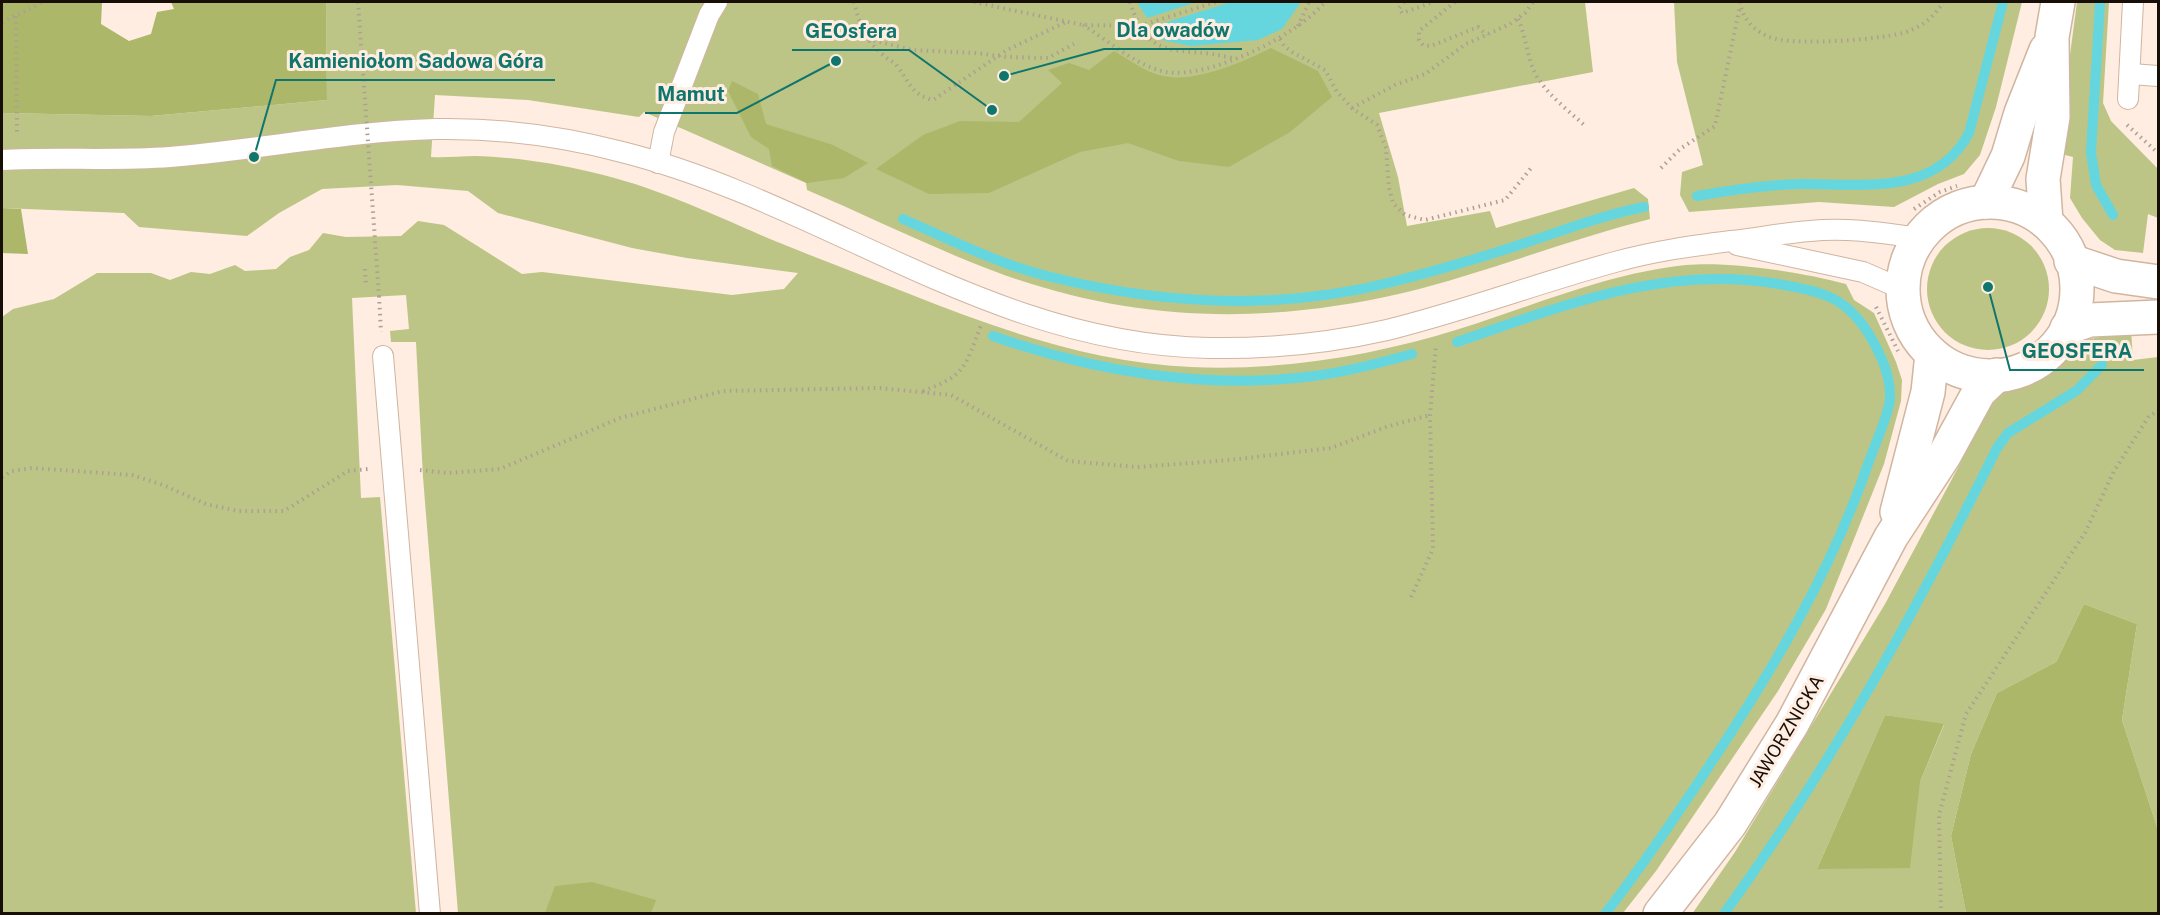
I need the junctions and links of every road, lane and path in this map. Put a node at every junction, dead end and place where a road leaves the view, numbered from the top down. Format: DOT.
graph roads {
  1 [pos="44,2"];
  2 [pos="358,2"];
  3 [pos="717,2"];
  4 [pos="854,2"];
  5 [pos="974,2"];
  6 [pos="1130,2"];
  7 [pos="1216,2"];
  8 [pos="1309,2"];
  9 [pos="1325,2"];
  10 [pos="1404,2"];
  11 [pos="1433,2"];
  12 [pos="1455,2"];
  13 [pos="1533,2"];
  14 [pos="1943,2"];
  15 [pos="2058,2"];
  16 [pos="2133,2"];
  17 [pos="1740,3"];
  18 [pos="16,16"];
  19 [pos="1518,19"];
  20 [pos="2,22"];
  21 [pos="1066,22"];
  22 [pos="1083,25"];
  23 [pos="1139,26"];
  24 [pos="1298,26"];
  25 [pos="1487,35"];
  26 [pos="867,38"];
  27 [pos="2052,38"];
  28 [pos="1280,39"];
  29 [pos="1074,44"];
  30 [pos="997,56"];
  31 [pos="1232,58"];
  32 [pos="2131,74"];
  33 [pos="2158,76"];
  34 [pos="2128,99"];
  35 [pos="1352,108"];
  36 [pos="1584,125"];
  37 [pos="10,159"];
  38 [pos="658,163"];
  39 [pos="1532,167"];
  40 [pos="1661,168"];
  41 [pos="1974,193"];
  42 [pos="2046,222"];
  43 [pos="1914,224"];
  44 [pos="1726,242"];
  45 [pos="2071,261"];
  46 [pos="365,269"];
  47 [pos="2158,282"];
  48 [pos="366,287"];
  49 [pos="1902,289"];
  50 [pos="1871,300"];
  51 [pos="990,302"];
  52 [pos="2158,316"];
  53 [pos="1430,318"];
  54 [pos="2067,328"];
  55 [pos="383,356"];
  56 [pos="1917,357"];
  57 [pos="1997,375"];
  58 [pos="919,392"];
  59 [pos="2158,411"];
  60 [pos="1430,415"];
  61 [pos="394,467"];
  62 [pos="2,477"];
  63 [pos="1891,537"];
  64 [pos="1411,597"];
  65 [pos="430,914"];
  66 [pos="1660,914"];
  67 [pos="1941,914"];
  1 -- 18 [label="path"];
  2 -- 55 [label="path, bridge"];
  3 -- 38 [label="lane"];
  4 -- 26 [label="path"];
  5 -- 21 [label="path"];
  6 -- 23 [label="path"];
  7 -- 23 [label="path"];
  8 -- 24 [label="path"];
  9 -- 24 [label="path"];
  10 -- 11 [label="path"];
  12 -- 25 [label="path"];
  13 -- 19 [label="path"];
  14 -- 17 [label="path"];
  15 -- 27 [label="street"];
  16 -- 32 [label="lane"];
  17 -- 40 [label="path"];
  18 -- 20 [label="path"];
  18 -- 37 [label="path"];
  19 -- 25 [label="path"];
  19 -- 36 [label="path"];
  21 -- 22 [label="path"];
  21 -- 30 [label="path"];
  22 -- 23 [label="path"];
  22 -- 31 [label="path"];
  23 -- 31 [label="path"];
  24 -- 28 [label="path"];
  25 -- 35 [label="path"];
  26 -- 30 [label="path"];
  26 -- 30 [label="path"];
  27 -- 41 [label="street"];
  27 -- 42 [label="street"];
  28 -- 31 [label="path"];
  28 -- 35 [label="path"];
  29 -- 30 [label="path"];
  32 -- 33 [label="lane"];
  32 -- 34 [label="lane"];
  35 -- 39 [label="path"];
  37 -- 38 [label="lane"];
  38 -- 51 [label="lane"];
  41 -- 42 [label="street"];
  41 -- 43 [label="street"];
  41 -- 43 [label="path"];
  42 -- 45 [label="street"];
  43 -- 44 [label="lane"];
  43 -- 49 [label="street"];
  44 -- 49 [label="lane"];
  44 -- 53 [label="lane"];
  45 -- 47 [label="street"];
  45 -- 54 [label="street"];
  46 -- 48 [label="path"];
  49 -- 56 [label="street"];
  50 -- 56 [label="path"];
  51 -- 53 [label="lane"];
  51 -- 58 [label="path"];
  52 -- 54 [label="street"];
  53 -- 60 [label="path"];
  54 -- 57 [label="street"];
  55 -- 61 [label="lane"];
  56 -- 57 [label="street"];
  56 -- 63 [label="street, JAWORZNICKA"];
  57 -- 63 [label="street, JAWORZNICKA"];
  58 -- 60 [label="path"];
  58 -- 61 [label="path"];
  59 -- 67 [label="path"];
  60 -- 64 [label="path"];
  61 -- 62 [label="path"];
  61 -- 65 [label="lane"];
  63 -- 66 [label="street, JAWORZNICKA"];
}
